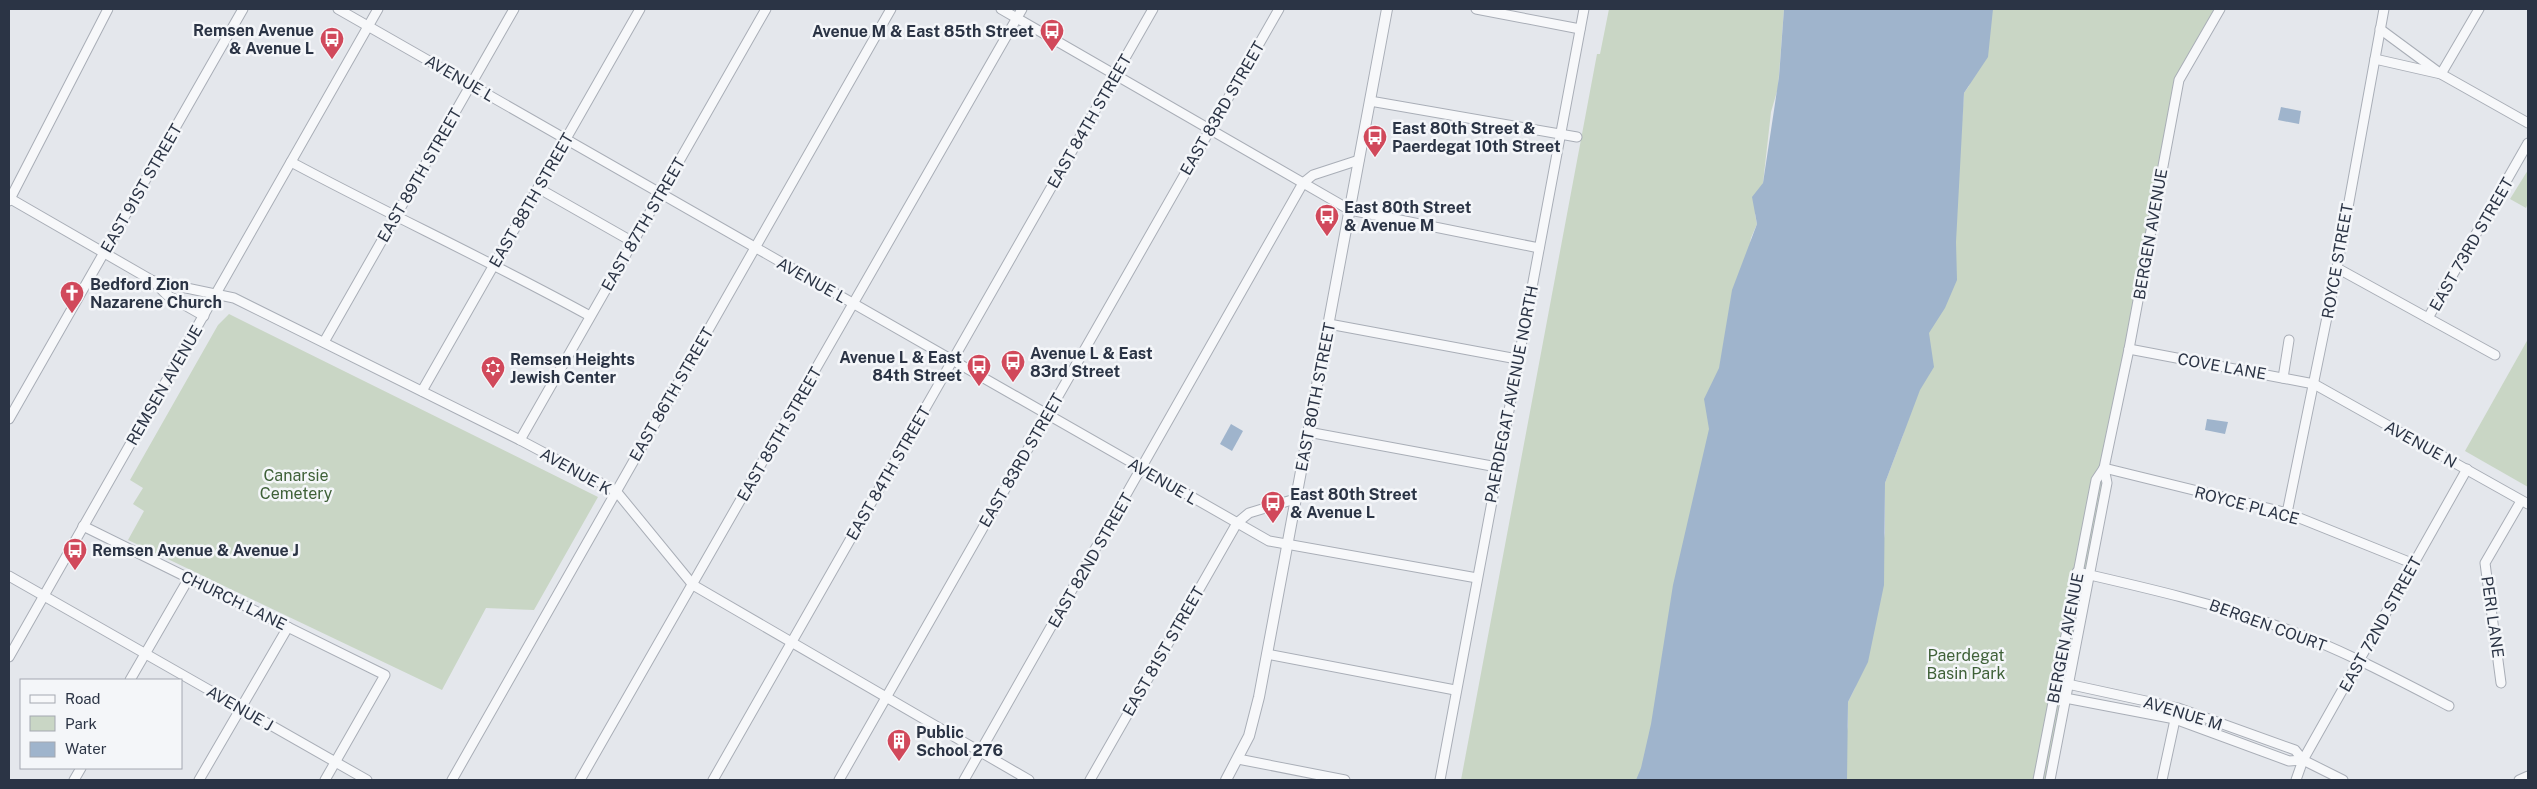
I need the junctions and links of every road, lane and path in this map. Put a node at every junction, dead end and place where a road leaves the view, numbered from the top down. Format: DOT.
graph roads {
  1 [pos="108,9"];
  2 [pos="243,9"];
  3 [pos="338,9"];
  4 [pos="378,9"];
  5 [pos="514,9"];
  6 [pos="640,9"];
  7 [pos="766,9"];
  8 [pos="891,9"];
  9 [pos="1001,9"];
  10 [pos="1022,9"];
  11 [pos="1153,9"];
  12 [pos="1279,9"];
  13 [pos="1387,9"];
  14 [pos="1476,9"];
  15 [pos="1584,9"];
  16 [pos="2220,9"];
  17 [pos="2384,9"];
  18 [pos="2479,9"];
  19 [pos="1017,18"];
  20 [pos="369,26"];
  21 [pos="1580,29"];
  22 [pos="2380,30"];
  23 [pos="2374,59"];
  24 [pos="1115,74"];
  25 [pos="2441,74"];
  26 [pos="471,84"];
  27 [pos="1370,101"];
  28 [pos="2528,123"];
  29 [pos="1210,128"];
  30 [pos="1561,134"];
  31 [pos="1577,137"];
  32 [pos="566,138"];
  33 [pos="2528,143"];
  34 [pos="1359,160"];
  35 [pos="291,162"];
  36 [pos="1303,183"];
  37 [pos="538,188"];
  38 [pos="660,194"];
  39 [pos="9,200"];
  40 [pos="1350,210"];
  41 [pos="396,217"];
  42 [pos="633,242"];
  43 [pos="755,248"];
  44 [pos="1539,248"];
  45 [pos="104,252"];
  46 [pos="494,264"];
  47 [pos="2337,268"];
  48 [pos="153,281"];
  49 [pos="216,295"];
  50 [pos="854,304"];
  51 [pos="204,316"];
  52 [pos="590,316"];
  53 [pos="2428,318"];
  54 [pos="1329,324"];
  55 [pos="2289,340"];
  56 [pos="324,342"];
  57 [pos="2129,349"];
  58 [pos="2495,355"];
  59 [pos="1518,359"];
  60 [pos="952,360"];
  61 [pos="2282,378"];
  62 [pos="2314,384"];
  63 [pos="422,391"];
  64 [pos="1047,414"];
  65 [pos="9,419"];
  66 [pos="1308,432"];
  67 [pos="520,440"];
  68 [pos="1497,467"];
  69 [pos="2104,468"];
  70 [pos="1142,469"];
  71 [pos="2467,469"];
  72 [pos="616,491"];
  73 [pos="1295,499"];
  74 [pos="2525,502"];
  75 [pos="2287,513"];
  76 [pos="1237,523"];
  77 [pos="83,526"];
  78 [pos="1288,544"];
  79 [pos="2414,564"];
  80 [pos="2077,572"];
  81 [pos="2089,575"];
  82 [pos="9,576"];
  83 [pos="189,578"];
  84 [pos="1477,578"];
  85 [pos="693,585"];
  86 [pos="44,596"];
  87 [pos="288,627"];
  88 [pos="791,644"];
  89 [pos="146,654"];
  90 [pos="1267,654"];
  91 [pos="9,657"];
  92 [pos="2361,660"];
  93 [pos="131,679"];
  94 [pos="2057,682"];
  95 [pos="2502,683"];
  96 [pos="2067,684"];
  97 [pos="1455,690"];
  98 [pos="2054,696"];
  99 [pos="885,698"];
  100 [pos="2064,698"];
  101 [pos="2449,706"];
  102 [pos="241,708"];
  103 [pos="2178,708"];
  104 [pos="2175,719"];
  105 [pos="980,752"];
  106 [pos="1238,759"];
  107 [pos="2303,760"];
  108 [pos="335,762"];
  109 [pos="80,769"];
  110 [pos="2528,776"];
  111 [pos="74,780"];
  112 [pos="200,780"];
  113 [pos="325,780"];
  114 [pos="367,780"];
  115 [pos="452,780"];
  116 [pos="580,780"];
  117 [pos="713,780"];
  118 [pos="838,780"];
  119 [pos="964,780"];
  120 [pos="1029,780"];
  121 [pos="1090,780"];
  122 [pos="1226,780"];
  123 [pos="1345,780"];
  124 [pos="1440,780"];
  125 [pos="2038,780"];
  126 [pos="2050,780"];
  127 [pos="2162,780"];
  128 [pos="2296,780"];
  129 [pos="2343,780"];
  130 [pos="2519,780"];
  1 -- 39 [label="street"];
  2 -- 45 [label="street, EAST 91ST STREET"];
  3 -- 20 [label="street, AVENUE L"];
  4 -- 20 [label="street, REMSEN AVENUE"];
  5 -- 26 [label="street, EAST 89TH STREET"];
  6 -- 32 [label="street, EAST 88TH STREET"];
  7 -- 38 [label="street, EAST 87TH STREET"];
  8 -- 43 [label="street, EAST 86TH STREET"];
  9 -- 19 [label="street"];
  10 -- 19 [label="street, EAST 85TH STREET"];
  11 -- 24 [label="street, EAST 84TH STREET"];
  12 -- 29 [label="street, EAST 83RD STREET"];
  13 -- 27 [label="street, EAST 80TH STREET"];
  14 -- 21 [label="street"];
  15 -- 21 [label="street, PAERDEGAT AVENUE NORTH"];
  16 -- 57 [label="street, BERGEN AVENUE"];
  17 -- 22 [label="street, ROYCE STREET"];
  18 -- 25 [label="street"];
  19 -- 24 [label="street"];
  19 -- 50 [label="street, EAST 85TH STREET"];
  20 -- 26 [label="street, AVENUE L"];
  20 -- 35 [label="street, REMSEN AVENUE"];
  21 -- 30 [label="street, PAERDEGAT AVENUE NORTH"];
  22 -- 23 [label="street, ROYCE STREET"];
  22 -- 25 [label="street"];
  23 -- 25 [label="street"];
  23 -- 47 [label="street, ROYCE STREET"];
  24 -- 29 [label="street"];
  24 -- 60 [label="street, EAST 84TH STREET"];
  25 -- 28 [label="street"];
  26 -- 32 [label="street, AVENUE L"];
  26 -- 41 [label="street, EAST 89TH STREET"];
  27 -- 30 [label="street"];
  27 -- 34 [label="street, EAST 80TH STREET"];
  29 -- 36 [label="street"];
  29 -- 64 [label="street, EAST 83RD STREET"];
  30 -- 31 [label="street"];
  30 -- 44 [label="street, PAERDEGAT AVENUE NORTH"];
  32 -- 37 [label="street, EAST 88TH STREET"];
  32 -- 38 [label="street, AVENUE L"];
  33 -- 53 [label="street, EAST 73RD STREET"];
  34 -- 36 [label="street"];
  34 -- 40 [label="street, EAST 80TH STREET"];
  35 -- 41 [label="street"];
  35 -- 49 [label="street, REMSEN AVENUE"];
  36 -- 40 [label="street"];
  36 -- 70 [label="street, EAST 82ND STREET"];
  37 -- 42 [label="street"];
  37 -- 46 [label="street, EAST 88TH STREET"];
  38 -- 42 [label="street, EAST 87TH STREET"];
  38 -- 43 [label="street, AVENUE L"];
  39 -- 45 [label="street, AVENUE K"];
  40 -- 44 [label="street"];
  40 -- 54 [label="street, EAST 80TH STREET"];
  41 -- 46 [label="street"];
  41 -- 56 [label="street, EAST 89TH STREET"];
  42 -- 52 [label="street, EAST 87TH STREET"];
  43 -- 50 [label="street, AVENUE L"];
  43 -- 72 [label="street, EAST 86TH STREET"];
  44 -- 59 [label="street, PAERDEGAT AVENUE NORTH"];
  45 -- 48 [label="street, AVENUE K"];
  45 -- 65 [label="street, EAST 91ST STREET"];
  46 -- 52 [label="street"];
  46 -- 63 [label="street, EAST 88TH STREET"];
  47 -- 53 [label="street"];
  47 -- 62 [label="street, ROYCE STREET"];
  48 -- 49 [label="street, AVENUE K"];
  48 -- 51 [label="street, AVENUE K"];
  49 -- 51 [label="street, REMSEN AVENUE"];
  49 -- 56 [label="street, AVENUE K"];
  50 -- 60 [label="street, AVENUE L"];
  50 -- 85 [label="street, EAST 85TH STREET"];
  51 -- 77 [label="street, REMSEN AVENUE"];
  52 -- 67 [label="street, EAST 87TH STREET"];
  53 -- 58 [label="street"];
  54 -- 59 [label="street"];
  54 -- 66 [label="street, EAST 80TH STREET"];
  55 -- 61 [label="street"];
  56 -- 63 [label="street, AVENUE K"];
  57 -- 61 [label="street, COVE LANE"];
  57 -- 69 [label="street, BERGEN AVENUE"];
  59 -- 68 [label="street, PAERDEGAT AVENUE NORTH"];
  60 -- 64 [label="street, AVENUE L"];
  60 -- 88 [label="street, EAST 84TH STREET"];
  61 -- 62 [label="street, COVE LANE"];
  62 -- 71 [label="street, AVENUE N"];
  62 -- 75 [label="street, ROYCE STREET"];
  63 -- 67 [label="street, AVENUE K"];
  64 -- 70 [label="street, AVENUE L"];
  64 -- 99 [label="street, EAST 83RD STREET"];
  66 -- 68 [label="street"];
  66 -- 73 [label="street, EAST 80TH STREET"];
  67 -- 72 [label="street, AVENUE K"];
  68 -- 84 [label="street, PAERDEGAT AVENUE NORTH"];
  69 -- 75 [label="street, ROYCE PLACE"];
  69 -- 80 [label="street, BERGEN AVENUE"];
  69 -- 81 [label="street, BERGEN AVENUE"];
  70 -- 76 [label="street, AVENUE L"];
  70 -- 105 [label="street, EAST 82ND STREET"];
  71 -- 74 [label="street, AVENUE N"];
  71 -- 79 [label="street, EAST 72ND STREET"];
  72 -- 85 [label="street, AVENUE K"];
  72 -- 115 [label="street, EAST 86TH STREET"];
  73 -- 76 [label="street"];
  73 -- 78 [label="street, EAST 80TH STREET"];
  74 -- 95 [label="street, PERI LANE"];
  75 -- 79 [label="street, ROYCE PLACE"];
  76 -- 78 [label="street, AVENUE L"];
  76 -- 121 [label="street, EAST 81ST STREET"];
  77 -- 83 [label="street, CHURCH LANE"];
  77 -- 86 [label="street, REMSEN AVENUE"];
  78 -- 84 [label="street, AVENUE L"];
  78 -- 90 [label="street, EAST 80TH STREET"];
  79 -- 92 [label="street, EAST 72ND STREET"];
  80 -- 81 [label="street, BERGEN COURT"];
  80 -- 94 [label="street, BERGEN AVENUE"];
  81 -- 92 [label="street, BERGEN COURT"];
  81 -- 96 [label="street, BERGEN AVENUE"];
  82 -- 86 [label="street, AVENUE J"];
  83 -- 87 [label="street, CHURCH LANE"];
  83 -- 89 [label="street"];
  84 -- 97 [label="street, PAERDEGAT AVENUE NORTH"];
  85 -- 88 [label="street, AVENUE K"];
  85 -- 116 [label="street, EAST 85TH STREET"];
  86 -- 89 [label="street, AVENUE J"];
  86 -- 91 [label="street, REMSEN AVENUE"];
  87 -- 102 [label="street"];
  87 -- 108 [label="street, CHURCH LANE"];
  88 -- 99 [label="street, AVENUE K"];
  88 -- 117 [label="street, EAST 84TH STREET"];
  89 -- 93 [label="street"];
  89 -- 102 [label="street, AVENUE J"];
  90 -- 97 [label="street"];
  90 -- 106 [label="street, EAST 80TH STREET"];
  92 -- 101 [label="street, BERGEN COURT"];
  92 -- 107 [label="street, EAST 72ND STREET"];
  94 -- 96 [label="street, AVENUE M"];
  94 -- 98 [label="street, BERGEN AVENUE"];
  96 -- 100 [label="street, BERGEN AVENUE"];
  96 -- 103 [label="street, AVENUE M"];
  97 -- 124 [label="street, PAERDEGAT AVENUE NORTH"];
  98 -- 100 [label="street, AVENUE M"];
  98 -- 125 [label="street, BERGEN AVENUE"];
  99 -- 105 [label="street, AVENUE K"];
  99 -- 118 [label="street, EAST 83RD STREET"];
  100 -- 104 [label="street, AVENUE M"];
  100 -- 126 [label="street, BERGEN AVENUE"];
  102 -- 108 [label="street, AVENUE J"];
  102 -- 112 [label="street"];
  103 -- 104 [label="street"];
  103 -- 107 [label="street, AVENUE M"];
  104 -- 107 [label="street, AVENUE M"];
  104 -- 127 [label="street"];
  105 -- 119 [label="street, EAST 82ND STREET"];
  105 -- 120 [label="street, AVENUE K"];
  106 -- 122 [label="street, EAST 80TH STREET"];
  106 -- 123 [label="street"];
  107 -- 128 [label="street, EAST 72ND STREET"];
  107 -- 129 [label="street, AVENUE M"];
  108 -- 113 [label="street"];
  108 -- 114 [label="street, AVENUE J"];
  109 -- 111 [label="street"];
  110 -- 130 [label="street"];
}
